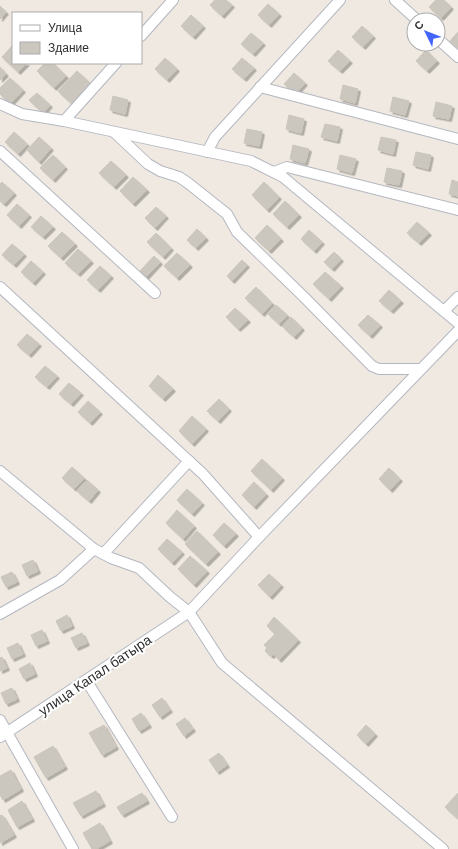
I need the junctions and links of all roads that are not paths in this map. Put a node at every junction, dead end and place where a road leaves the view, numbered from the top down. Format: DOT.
graph roads {
  1 [pos="173,0"];
  2 [pos="340,0"];
  3 [pos="395,0"];
  4 [pos="408,12"];
  5 [pos="142,35"];
  6 [pos="446,46"];
  7 [pos="458,57"];
  8 [pos="115,64"];
  9 [pos="260,87"];
  10 [pos="0,104"];
  11 [pos="64,121"];
  12 [pos="114,132"];
  13 [pos="458,139"];
  14 [pos="0,151"];
  15 [pos="207,152"];
  16 [pos="274,172"];
  17 [pos="458,210"];
  18 [pos="0,287"];
  19 [pos="155,293"];
  20 [pos="458,298"];
  21 [pos="444,312"];
  22 [pos="458,323"];
  23 [pos="458,332"];
  24 [pos="420,369"];
  25 [pos="188,461"];
  26 [pos="0,472"];
  27 [pos="259,537"];
  28 [pos="94,549"];
  29 [pos="104,553"];
  30 [pos="189,612"];
  31 [pos="0,614"];
  32 [pos="86,680"];
  33 [pos="0,720"];
  34 [pos="4,735"];
  35 [pos="172,817"];
  36 [pos="73,849"];
  37 [pos="443,849"];
  1 -- 5 [label="street"];
  2 -- 9 [label="street"];
  3 -- 4 [label="street"];
  6 -- 7 [label="street"];
  8 -- 11 [label="street"];
  9 -- 13 [label="street"];
  9 -- 15 [label="street"];
  10 -- 11 [label="street"];
  11 -- 12 [label="street"];
  12 -- 15 [label="street"];
  12 -- 24 [label="street"];
  14 -- 19 [label="street"];
  15 -- 16 [label="street"];
  16 -- 17 [label="street"];
  16 -- 21 [label="street"];
  18 -- 25 [label="street"];
  20 -- 21 [label="street"];
  21 -- 22 [label="street"];
  23 -- 24 [label="street, улица Капал батыра"];
  24 -- 27 [label="street, улица Капал батыра"];
  25 -- 27 [label="street"];
  25 -- 29 [label="street"];
  26 -- 28 [label="street"];
  27 -- 30 [label="street, улица Капал батыра"];
  28 -- 29 [label="street"];
  28 -- 31 [label="street"];
  29 -- 30 [label="street"];
  30 -- 32 [label="street, улица Капал батыра"];
  30 -- 37 [label="street"];
  32 -- 34 [label="street, улица Капал батыра"];
  32 -- 35 [label="street"];
  33 -- 34 [label="street"];
  34 -- 36 [label="street"];
}
